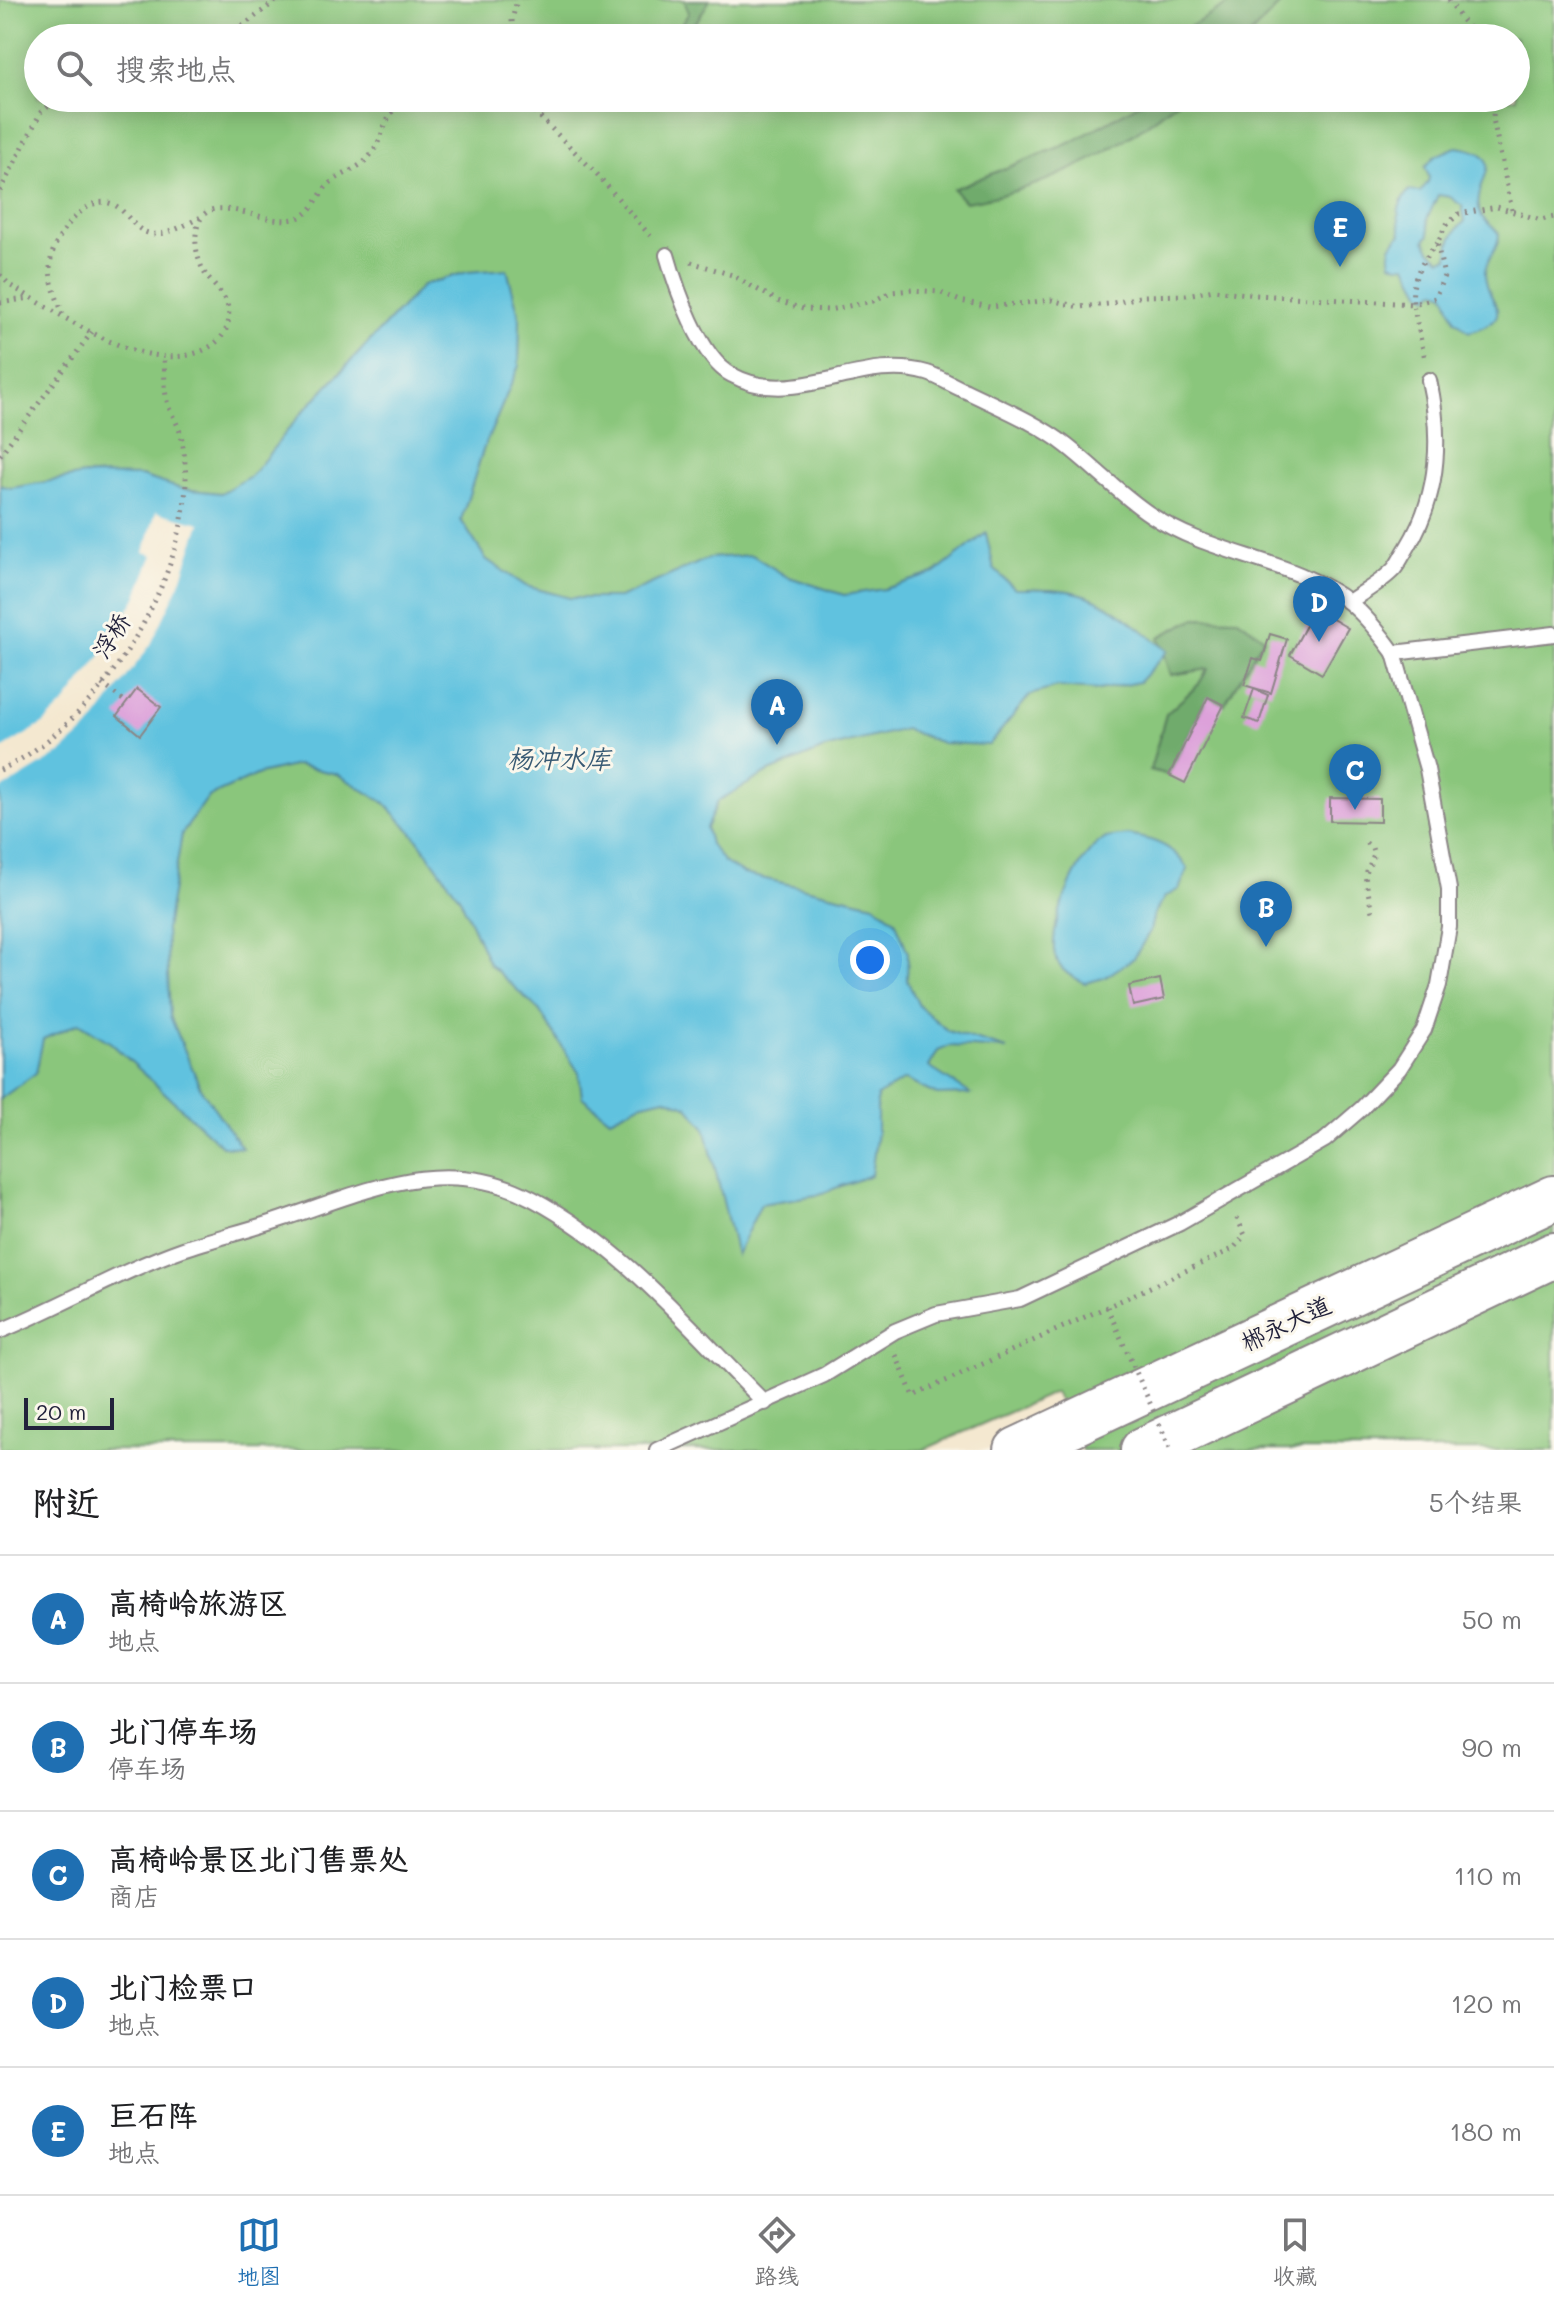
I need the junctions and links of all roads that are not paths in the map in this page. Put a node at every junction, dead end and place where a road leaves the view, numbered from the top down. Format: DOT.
graph roads {
  1 [pos="667,255"];
  2 [pos="1429,380"];
  3 [pos="1349,602"];
  4 [pos="1554,634"];
  5 [pos="1394,653"];
  6 [pos="1554,1198"];
  7 [pos="1554,1255"];
  8 [pos="0,1331"];
  9 [pos="765,1403"];
  10 [pos="657,1450"];
  11 [pos="1017,1450"];
  12 [pos="1143,1450"];
  1 -- 3 [label="lane"];
  2 -- 3 [label="lane"];
  3 -- 5 [label="lane"];
  4 -- 5 [label="lane"];
  5 -- 9 [label="lane"];
  6 -- 11 [label="highway, 郴永大道"];
  7 -- 12 [label="highway"];
  8 -- 9 [label="lane"];
  9 -- 10 [label="lane"];
}
